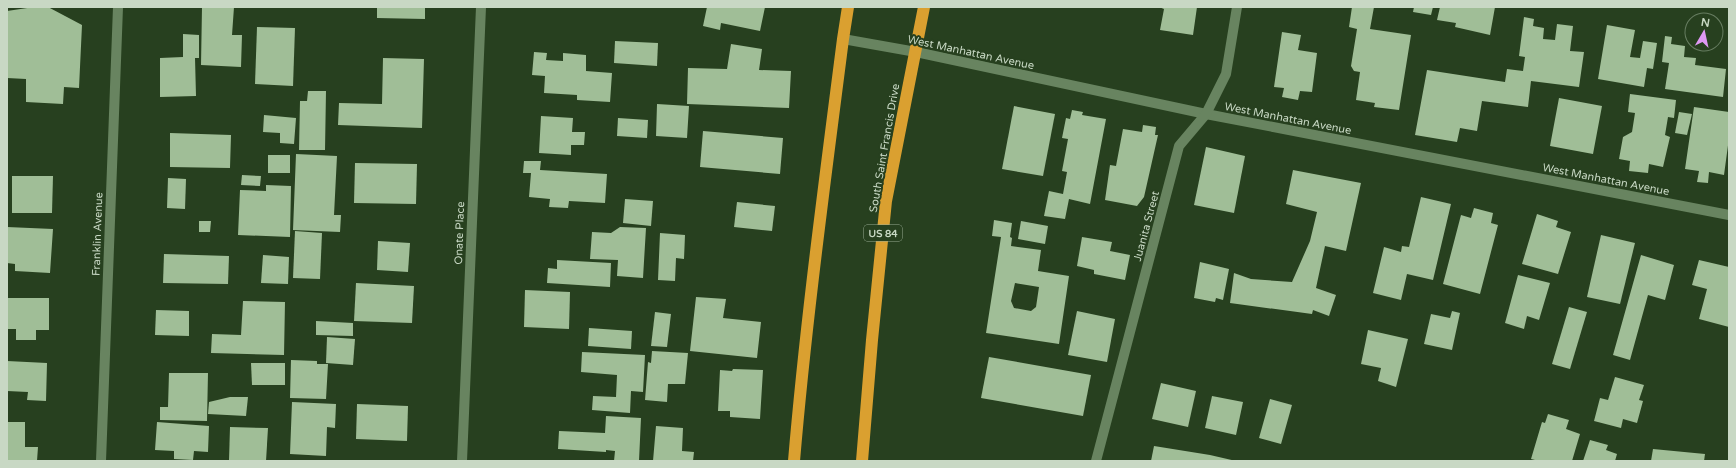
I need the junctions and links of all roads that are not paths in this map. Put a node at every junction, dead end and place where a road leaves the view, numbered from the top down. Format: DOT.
graph roads {
  1 [pos="118,7"];
  2 [pos="481,7"];
  3 [pos="848,7"];
  4 [pos="924,7"];
  5 [pos="1237,7"];
  6 [pos="843,39"];
  7 [pos="916,52"];
  8 [pos="1206,114"];
  9 [pos="1729,215"];
  10 [pos="101,461"];
  11 [pos="462,461"];
  12 [pos="794,461"];
  13 [pos="862,461"];
  14 [pos="1096,461"];
  1 -- 10 [label="street, Franklin Avenue"];
  2 -- 11 [label="street, Onate Place"];
  3 -- 6 [label="highway"];
  4 -- 7 [label="highway, South Saint Francis Drive / US 84"];
  5 -- 8 [label="street, Juanita Street"];
  6 -- 7 [label="street, West Manhattan Avenue"];
  6 -- 12 [label="highway"];
  7 -- 8 [label="street, West Manhattan Avenue"];
  7 -- 13 [label="highway, South Saint Francis Drive / US 84"];
  8 -- 9 [label="street, West Manhattan Avenue"];
  8 -- 14 [label="street, Juanita Street"];
}
